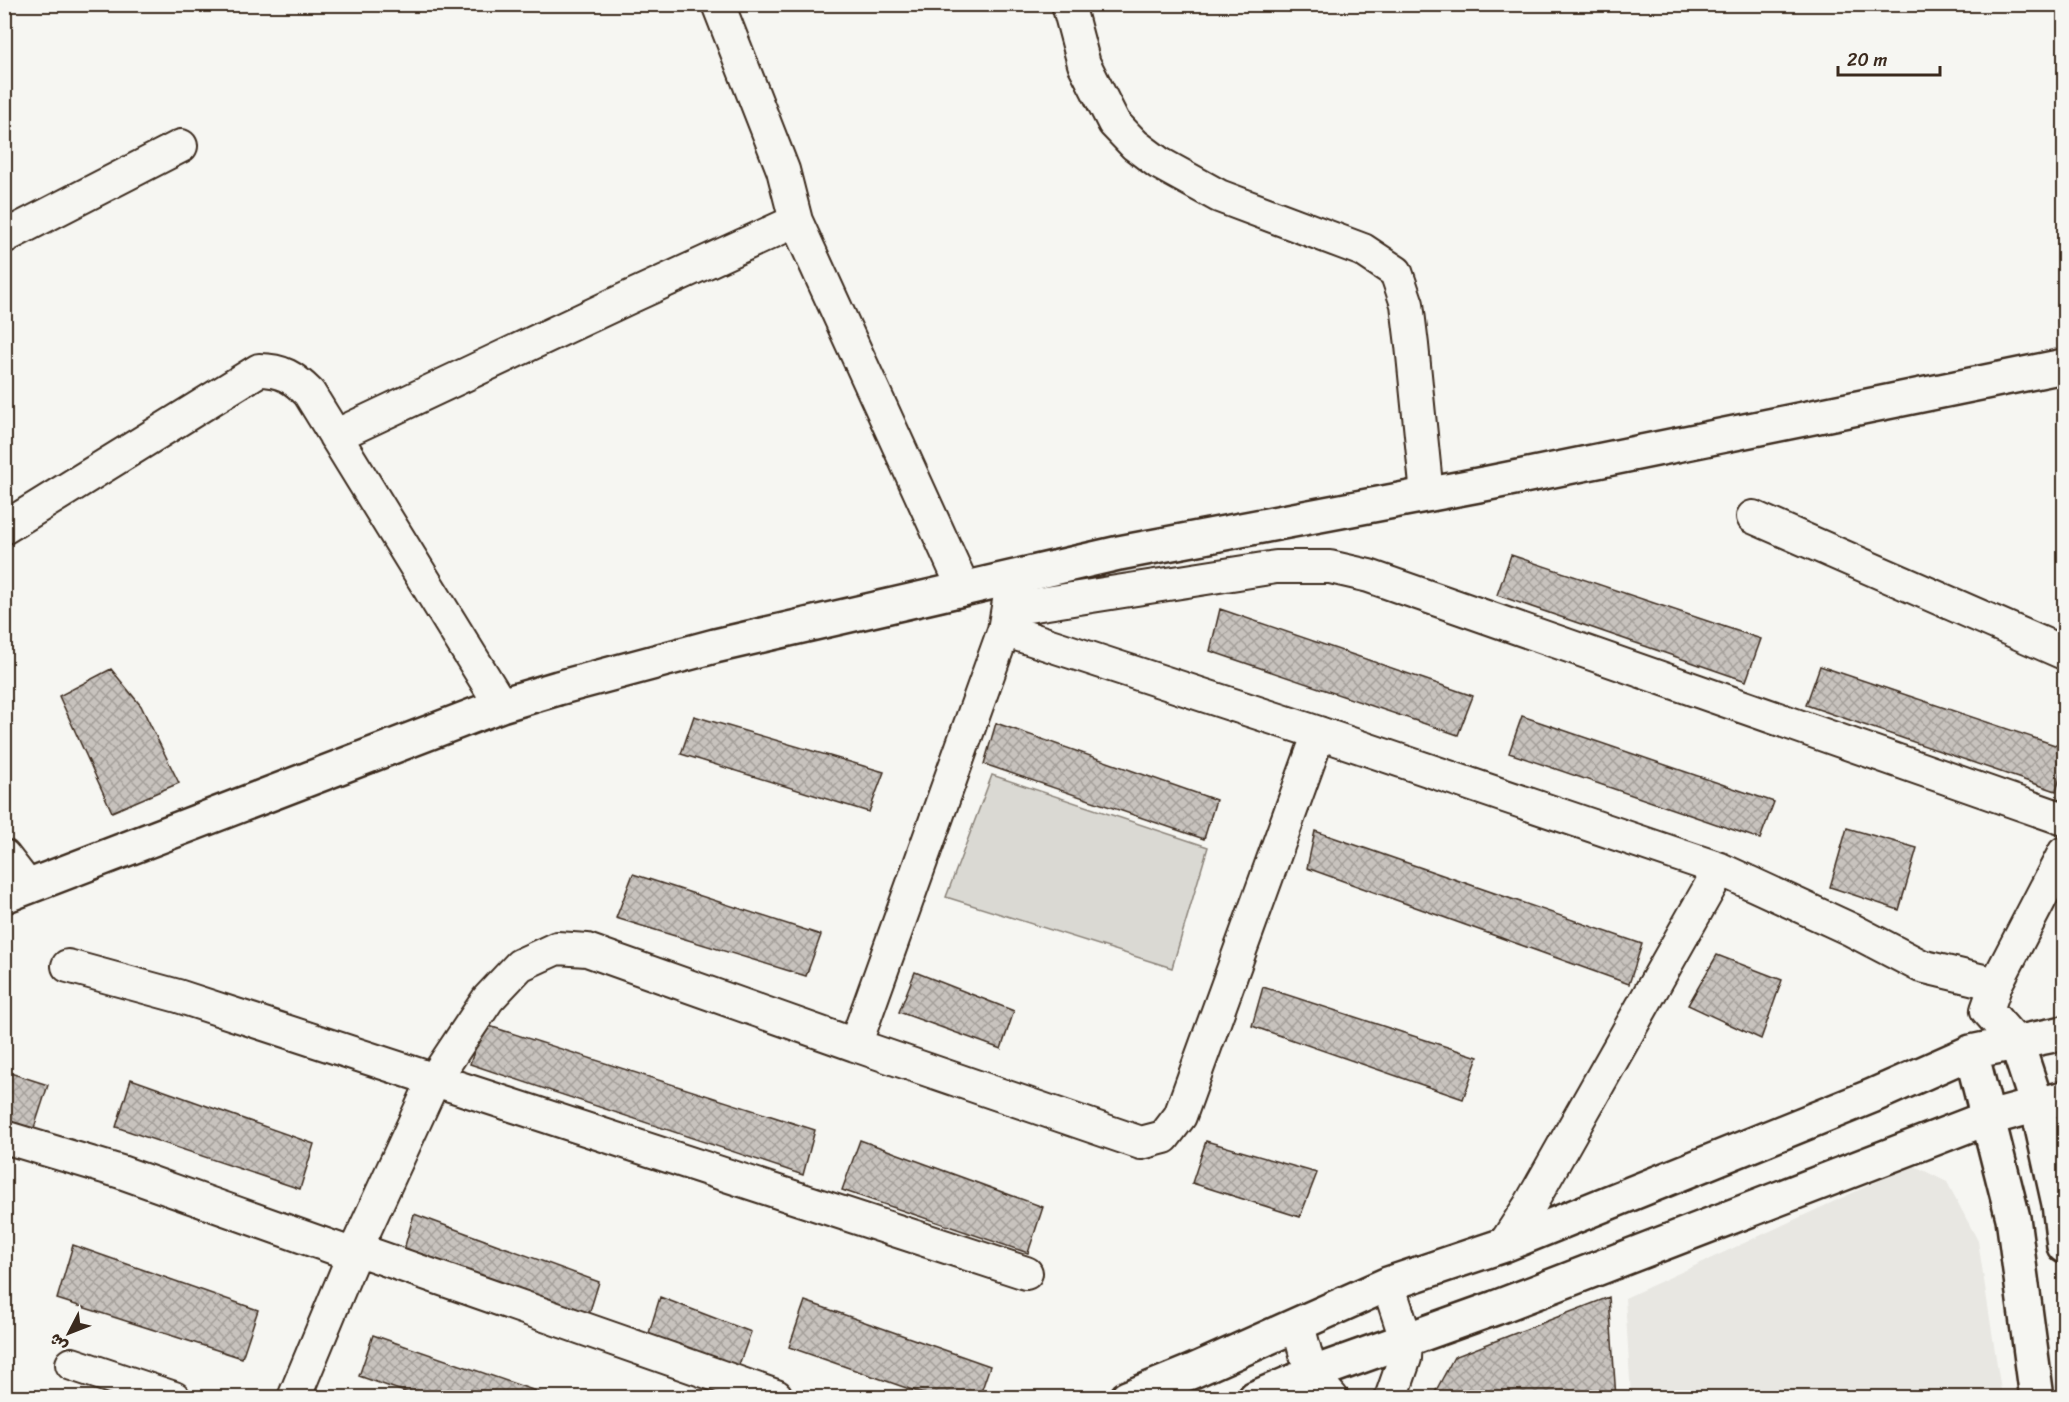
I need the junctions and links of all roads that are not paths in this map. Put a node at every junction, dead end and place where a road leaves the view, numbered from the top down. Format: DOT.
graph roads {
  1 [pos="718,4"];
  2 [pos="1068,4"];
  3 [pos="181,146"];
  4 [pos="796,222"];
  5 [pos="4,237"];
  6 [pos="2064,366"];
  7 [pos="335,436"];
  8 [pos="1426,495"];
  9 [pos="1753,517"];
  10 [pos="4,528"];
  11 [pos="964,589"];
  12 [pos="1009,606"];
  13 [pos="2064,653"];
  14 [pos="501,705"];
  15 [pos="1319,733"];
  16 [pos="2064,819"];
  17 [pos="2064,854"];
  18 [pos="4,856"];
  19 [pos="1720,869"];
  20 [pos="16,891"];
  21 [pos="68,966"];
  22 [pos="1991,997"];
  23 [pos="2064,1033"];
  24 [pos="2017,1044"];
  25 [pos="855,1045"];
  26 [pos="1971,1052"];
  27 [pos="434,1080"];
  28 [pos="2051,1102"];
  29 [pos="1989,1119"];
  30 [pos="4,1137"];
  31 [pos="1504,1245"];
  32 [pos="2064,1246"];
  33 [pos="355,1252"];
  34 [pos="1026,1273"];
  35 [pos="1388,1284"];
  36 [pos="1298,1325"];
  37 [pos="1406,1339"];
  38 [pos="72,1364"];
  39 [pos="1321,1386"];
  40 [pos="776,1396"];
  41 [pos="174,1398"];
  42 [pos="294,1398"];
  43 [pos="1127,1398"];
  44 [pos="1255,1398"];
  45 [pos="1391,1398"];
  46 [pos="2037,1398"];
  1 -- 4 [label="street"];
  2 -- 8 [label="street"];
  3 -- 5 [label="street"];
  4 -- 7 [label="street"];
  4 -- 11 [label="street"];
  6 -- 8 [label="main road"];
  7 -- 10 [label="street"];
  7 -- 14 [label="street"];
  8 -- 12 [label="main road"];
  9 -- 13 [label="street"];
  11 -- 12 [label="main road"];
  11 -- 14 [label="main road"];
  12 -- 15 [label="street"];
  12 -- 16 [label="street"];
  12 -- 25 [label="street"];
  14 -- 20 [label="main road"];
  15 -- 19 [label="street"];
  15 -- 25 [label="street"];
  17 -- 22 [label="street"];
  18 -- 20 [label="street"];
  19 -- 22 [label="street"];
  19 -- 31 [label="street"];
  21 -- 27 [label="street"];
  22 -- 24 [label="street"];
  22 -- 26 [label="street"];
  23 -- 24 [label="main road"];
  24 -- 26 [label="main road"];
  24 -- 28 [label="main road"];
  25 -- 27 [label="street"];
  26 -- 29 [label="main road"];
  26 -- 31 [label="main road"];
  27 -- 33 [label="street"];
  27 -- 34 [label="street"];
  28 -- 29 [label="main road"];
  28 -- 32 [label="main road"];
  29 -- 37 [label="main road"];
  29 -- 46 [label="main road"];
  30 -- 33 [label="street"];
  31 -- 35 [label="main road"];
  33 -- 40 [label="street"];
  33 -- 42 [label="street"];
  35 -- 36 [label="main road"];
  35 -- 37 [label="street"];
  36 -- 39 [label="street"];
  36 -- 43 [label="main road"];
  37 -- 39 [label="main road"];
  37 -- 45 [label="street"];
  38 -- 41 [label="street"];
  39 -- 44 [label="main road"];
}
